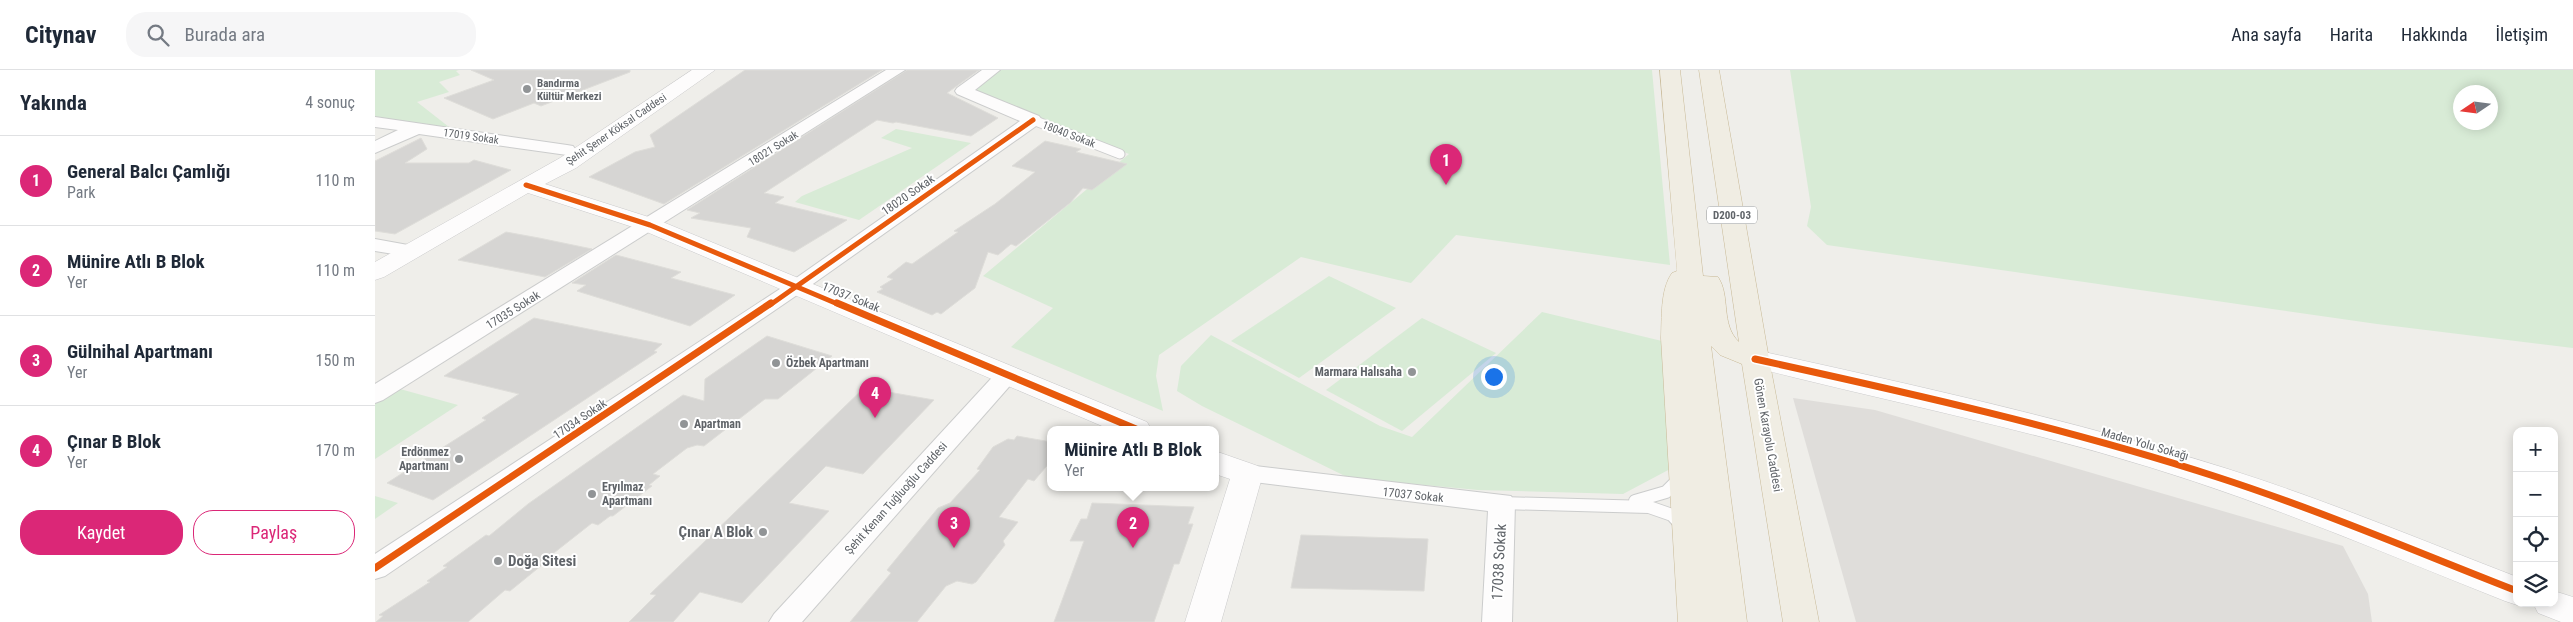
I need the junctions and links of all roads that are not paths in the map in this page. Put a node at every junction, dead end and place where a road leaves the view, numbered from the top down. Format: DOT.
graph roads {
  1 [pos="683,70"];
  2 [pos="705,70"];
  3 [pos="897,70"];
  4 [pos="991,70"];
  5 [pos="1670,70"];
  6 [pos="1709,70"];
  7 [pos="1674,107"];
  8 [pos="1033,120"];
  9 [pos="375,122"];
  10 [pos="417,128"];
  11 [pos="375,148"];
  12 [pos="567,150"];
  13 [pos="1119,154"];
  14 [pos="526,185"];
  15 [pos="650,225"];
  16 [pos="375,245"];
  17 [pos="413,251"];
  18 [pos="1688,253"];
  19 [pos="375,272"];
  20 [pos="796,287"];
  21 [pos="1755,359"];
  22 [pos="1007,375"];
  23 [pos="1702,387"];
  24 [pos="375,395"];
  25 [pos="1129,426"];
  26 [pos="1219,464"];
  27 [pos="1683,471"];
  28 [pos="1247,474"];
  29 [pos="1502,503"];
  30 [pos="1614,505"];
  31 [pos="1690,552"];
  32 [pos="375,568"];
  33 [pos="2513,588"];
  34 [pos="2558,606"];
  35 [pos="2573,612"];
  36 [pos="784,622"];
  37 [pos="1203,622"];
  38 [pos="1497,622"];
  39 [pos="1696,622"];
  40 [pos="1729,622"];
  41 [pos="1801,622"];
  1 -- 12 [label="street, Şehit Şener Köksal Caddesi"];
  2 -- 14 [label="street, Şehit Şener Köksal Caddesi"];
  3 -- 15 [label="street, 18021 Sokak"];
  4 -- 8 [label="street, 18040 Sokak"];
  5 -- 7 [label="highway"];
  6 -- 21 [label="highway, Gönen Karayolu Caddesi / D200-03"];
  7 -- 18 [label="highway"];
  7 -- 21 [label="highway"];
  8 -- 13 [label="lane, 18040 Sokak"];
  8 -- 20 [label="street, 18020 Sokak"];
  9 -- 10 [label="street, 17019 Sokak"];
  10 -- 11 [label="street"];
  10 -- 12 [label="street, 17019 Sokak"];
  12 -- 14 [label="street, Şehit Şener Köksal Caddesi"];
  14 -- 15 [label="street, 17037 Sokak"];
  14 -- 17 [label="street, Şehit Şener Köksal Caddesi"];
  15 -- 20 [label="street, 17037 Sokak"];
  15 -- 24 [label="street, 17035 Sokak"];
  16 -- 17 [label="street"];
  17 -- 19 [label="street, Şehit Şener Köksal Caddesi"];
  18 -- 23 [label="highway"];
  18 -- 27 [label="highway"];
  20 -- 22 [label="street, 17037 Sokak"];
  20 -- 32 [label="street, 17034 Sokak"];
  21 -- 23 [label="highway"];
  21 -- 33 [label="street, Maden Yolu Sokağı"];
  21 -- 41 [label="highway, Gönen Karayolu Caddesi / D200-03"];
  22 -- 25 [label="street, 17037 Sokak"];
  22 -- 36 [label="street, Şehit Kenan Tuğluoğlu Caddesi"];
  23 -- 40 [label="highway"];
  26 -- 28 [label="street, 17037 Sokak"];
  27 -- 30 [label="lane"];
  27 -- 31 [label="highway"];
  28 -- 29 [label="street, 17037 Sokak"];
  28 -- 37 [label="street"];
  29 -- 30 [label="lane, 17037 Sokak"];
  29 -- 38 [label="street, 17038 Sokak"];
  30 -- 31 [label="lane"];
  31 -- 39 [label="highway"];
  34 -- 35 [label="street"];
}
